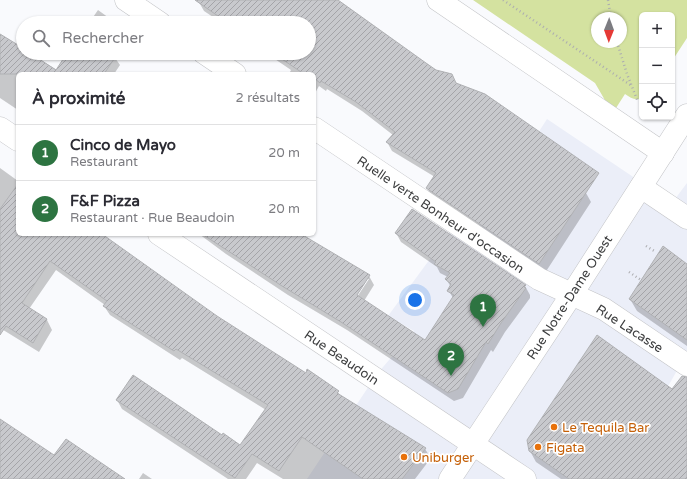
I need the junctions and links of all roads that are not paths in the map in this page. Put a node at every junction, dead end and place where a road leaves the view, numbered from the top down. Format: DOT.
graph roads {
  1 [pos="126,0"];
  2 [pos="438,0"];
  3 [pos="150,16"];
  4 [pos="214,60"];
  5 [pos="232,72"];
  6 [pos="687,115"];
  7 [pos="0,128"];
  8 [pos="316,129"];
  9 [pos="16,139"];
  10 [pos="663,153"];
  11 [pos="641,187"];
  12 [pos="687,218"];
  13 [pos="162,236"];
  14 [pos="572,294"];
  15 [pos="687,365"];
  16 [pos="473,444"];
  17 [pos="450,479"];
  18 [pos="525,479"];
  1 -- 3 [label="street"];
  2 -- 10 [label="street"];
  4 -- 5 [label="street"];
  6 -- 10 [label="street, Rue Notre-Dame Ouest"];
  7 -- 9 [label="street"];
  8 -- 14 [label="street, Ruelle verte Bonheur d'occasion"];
  10 -- 11 [label="street, Rue Notre-Dame Ouest"];
  11 -- 12 [label="street"];
  11 -- 14 [label="street, Rue Notre-Dame Ouest"];
  13 -- 16 [label="street, Rue Beaudoin"];
  14 -- 15 [label="street, Rue Lacasse"];
  14 -- 16 [label="street, Rue Notre-Dame Ouest"];
  16 -- 17 [label="street, Rue Notre-Dame Ouest"];
  16 -- 18 [label="street, Rue Beaudoin"];
}
